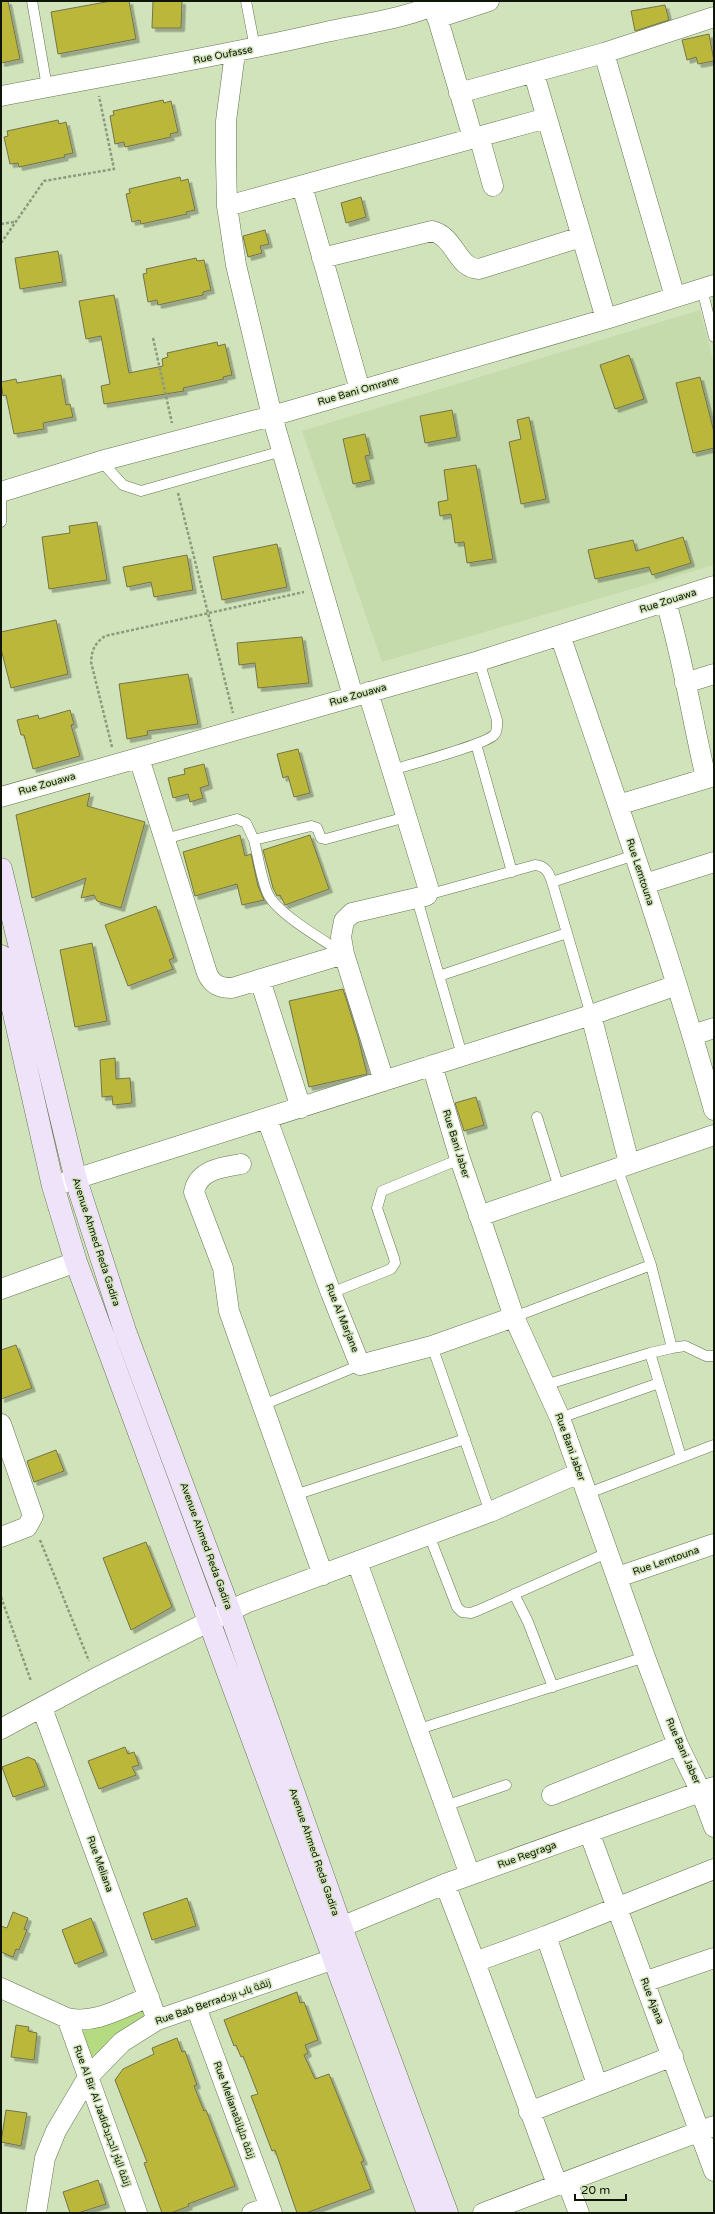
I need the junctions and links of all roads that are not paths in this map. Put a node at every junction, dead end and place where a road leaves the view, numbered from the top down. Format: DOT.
graph roads {
  1 [pos="32,1"];
  2 [pos="246,1"];
  3 [pos="490,1"];
  4 [pos="438,8"];
  5 [pos="714,17"];
  6 [pos="255,48"];
  7 [pos="235,53"];
  8 [pos="604,53"];
  9 [pos="534,74"];
  10 [pos="47,87"];
  11 [pos="459,93"];
  12 [pos="1,96"];
  13 [pos="547,118"];
  14 [pos="476,137"];
  15 [pos="302,186"];
  16 [pos="494,186"];
  17 [pos="228,206"];
  18 [pos="581,237"];
  19 [pos="322,258"];
  20 [pos="708,287"];
  21 [pos="675,297"];
  22 [pos="606,319"];
  23 [pos="714,337"];
  24 [pos="360,390"];
  25 [pos="272,416"];
  26 [pos="282,451"];
  27 [pos="101,461"];
  28 [pos="1,492"];
  29 [pos="1,501"];
  30 [pos="1,522"];
  31 [pos="714,586"];
  32 [pos="666,602"];
  33 [pos="560,635"];
  34 [pos="479,661"];
  35 [pos="714,674"];
  36 [pos="685,683"];
  37 [pos="361,694"];
  38 [pos="476,744"];
  39 [pos="139,758"];
  40 [pos="393,770"];
  41 [pos="710,777"];
  42 [pos="1,797"];
  43 [pos="618,805"];
  44 [pos="406,817"];
  45 [pos="165,839"];
  46 [pos="254,840"];
  47 [pos="635,855"];
  48 [pos="714,862"];
  49 [pos="1,869"];
  50 [pos="512,872"];
  51 [pos="552,882"];
  52 [pos="645,884"];
  53 [pos="422,897"];
  54 [pos="567,933"];
  55 [pos="344,954"];
  56 [pos="1,956"];
  57 [pos="439,976"];
  58 [pos="260,980"];
  59 [pos="677,985"];
  60 [pos="591,1015"];
  61 [pos="714,1028"];
  62 [pos="692,1035"];
  63 [pos="462,1055"];
  64 [pos="432,1065"];
  65 [pos="384,1081"];
  66 [pos="301,1108"];
  67 [pos="714,1110"];
  68 [pos="537,1117"];
  69 [pos="267,1119"];
  70 [pos="714,1135"];
  71 [pos="460,1160"];
  72 [pos="240,1164"];
  73 [pos="623,1165"];
  74 [pos="76,1180"];
  75 [pos="54,1186"];
  76 [pos="559,1188"];
  77 [pos="479,1216"];
  78 [pos="76,1262"];
  79 [pos="651,1265"];
  80 [pos="1,1289"];
  81 [pos="331,1293"];
  82 [pos="514,1317"];
  83 [pos="432,1346"];
  84 [pos="672,1348"];
  85 [pos="650,1353"];
  86 [pos="714,1356"];
  87 [pos="360,1365"];
  88 [pos="659,1382"];
  89 [pos="545,1385"];
  90 [pos="263,1405"];
  91 [pos="560,1418"];
  92 [pos="1,1424"];
  93 [pos="465,1439"];
  94 [pos="714,1445"];
  95 [pos="681,1457"];
  96 [pos="579,1473"];
  97 [pos="586,1494"];
  98 [pos="295,1495"];
  99 [pos="490,1512"];
  100 [pos="429,1535"];
  101 [pos="1,1537"];
  102 [pos="714,1544"];
  103 [pos="608,1552"];
  104 [pos="357,1562"];
  105 [pos="323,1575"];
  106 [pos="618,1577"];
  107 [pos="514,1594"];
  108 [pos="230,1612"];
  109 [pos="209,1622"];
  110 [pos="645,1658"];
  111 [pos="553,1687"];
  112 [pos="42,1708"];
  113 [pos="1,1729"];
  114 [pos="416,1730"];
  115 [pos="678,1745"];
  116 [pos="506,1785"];
  117 [pos="708,1790"];
  118 [pos="552,1795"];
  119 [pos="444,1806"];
  120 [pos="714,1827"];
  121 [pos="589,1832"];
  122 [pos="714,1869"];
  123 [pos="470,1875"];
  124 [pos="445,1884"];
  125 [pos="616,1908"];
  126 [pos="341,1927"];
  127 [pos="546,1936"];
  128 [pos="714,1958"];
  129 [pos="334,1959"];
  130 [pos="475,1962"];
  131 [pos="644,1982"];
  132 [pos="1,1988"];
  133 [pos="149,1997"];
  134 [pos="196,2007"];
  135 [pos="67,2018"];
  136 [pos="157,2020"];
  137 [pos="673,2056"];
  138 [pos="88,2077"];
  139 [pos="597,2084"];
  140 [pos="529,2112"];
  141 [pos="707,2129"];
  142 [pos="714,2171"];
  143 [pos="562,2183"];
  144 [pos="264,2211"];
  145 [pos="36,2213"];
  146 [pos="137,2213"];
  147 [pos="428,2213"];
  148 [pos="447,2213"];
  149 [pos="483,2213"];
  150 [pos="579,2213"];
  1 -- 10 [label="lane"];
  2 -- 6 [label="lane"];
  3 -- 4 [label="street, Rue Oufasse"];
  4 -- 6 [label="street, Rue Oufasse"];
  4 -- 11 [label="street"];
  5 -- 8 [label="street"];
  6 -- 7 [label="street, Rue Oufasse"];
  7 -- 10 [label="street, Rue Oufasse"];
  7 -- 17 [label="street"];
  8 -- 9 [label="street"];
  8 -- 21 [label="street"];
  9 -- 11 [label="street"];
  9 -- 13 [label="street"];
  10 -- 12 [label="street, Rue Oufasse"];
  11 -- 14 [label="street"];
  13 -- 14 [label="street"];
  13 -- 18 [label="street"];
  14 -- 15 [label="street"];
  14 -- 16 [label="street"];
  15 -- 17 [label="street"];
  15 -- 19 [label="street"];
  17 -- 25 [label="street"];
  18 -- 19 [label="street"];
  18 -- 22 [label="street"];
  19 -- 24 [label="street"];
  20 -- 21 [label="street, Rue Bani Omrane"];
  20 -- 23 [label="lane"];
  21 -- 22 [label="street, Rue Bani Omrane"];
  22 -- 24 [label="street, Rue Bani Omrane"];
  24 -- 25 [label="street, Rue Bani Omrane"];
  25 -- 26 [label="street"];
  25 -- 27 [label="street, Rue Bani Omrane"];
  26 -- 27 [label="lane"];
  26 -- 37 [label="street"];
  27 -- 28 [label="street, Rue Bani Omrane"];
  29 -- 30 [label="lane"];
  31 -- 32 [label="street, Rue Zouawa"];
  32 -- 33 [label="street, Rue Zouawa"];
  32 -- 36 [label="street"];
  33 -- 34 [label="street, Rue Zouawa"];
  33 -- 43 [label="street, Rue Lemtouna"];
  34 -- 37 [label="street, Rue Zouawa"];
  34 -- 38 [label="lane"];
  35 -- 36 [label="street"];
  36 -- 41 [label="street"];
  37 -- 39 [label="street, Rue Zouawa"];
  37 -- 40 [label="street"];
  38 -- 40 [label="lane"];
  38 -- 50 [label="lane"];
  39 -- 42 [label="street, Rue Zouawa"];
  39 -- 45 [label="street"];
  40 -- 44 [label="street"];
  41 -- 43 [label="street"];
  43 -- 47 [label="street, Rue Lemtouna"];
  44 -- 46 [label="lane"];
  44 -- 53 [label="street"];
  45 -- 46 [label="lane"];
  45 -- 58 [label="street"];
  46 -- 55 [label="lane"];
  47 -- 51 [label="lane"];
  47 -- 52 [label="street, Rue Lemtouna"];
  48 -- 52 [label="street"];
  49 -- 74 [label="main road, Avenue Ahmed Reda Gadira"];
  50 -- 51 [label="lane"];
  50 -- 53 [label="lane"];
  51 -- 54 [label="lane"];
  52 -- 59 [label="street, Rue Lemtouna"];
  53 -- 55 [label="street"];
  53 -- 57 [label="lane"];
  54 -- 57 [label="lane"];
  54 -- 60 [label="lane"];
  55 -- 58 [label="street"];
  55 -- 65 [label="street"];
  56 -- 75 [label="main road, Avenue Ahmed Reda Gadira"];
  57 -- 63 [label="lane"];
  58 -- 66 [label="street"];
  59 -- 60 [label="street"];
  59 -- 62 [label="street, Rue Lemtouna"];
  60 -- 63 [label="street"];
  60 -- 73 [label="street"];
  61 -- 62 [label="street"];
  62 -- 67 [label="street, Rue Lemtouna"];
  63 -- 64 [label="street"];
  64 -- 65 [label="street"];
  64 -- 71 [label="street, Rue Bani Jaber"];
  65 -- 66 [label="street"];
  66 -- 69 [label="street"];
  68 -- 76 [label="lane"];
  69 -- 74 [label="street"];
  69 -- 81 [label="street, Rue Al Marjane"];
  70 -- 73 [label="street"];
  71 -- 77 [label="street, Rue Bani Jaber"];
  71 -- 81 [label="lane"];
  72 -- 90 [label="street"];
  73 -- 76 [label="street"];
  73 -- 79 [label="lane"];
  74 -- 75 [label="street"];
  74 -- 108 [label="main road, Avenue Ahmed Reda Gadira"];
  75 -- 78 [label="main road, Avenue Ahmed Reda Gadira"];
  76 -- 77 [label="street"];
  77 -- 82 [label="street, Rue Bani Jaber"];
  78 -- 80 [label="street"];
  78 -- 109 [label="main road, Avenue Ahmed Reda Gadira"];
  79 -- 82 [label="lane"];
  79 -- 84 [label="lane"];
  81 -- 87 [label="street, Rue Al Marjane"];
  82 -- 83 [label="street, Rue Al Marjane"];
  82 -- 89 [label="street, Rue Bani Jaber"];
  83 -- 87 [label="street, Rue Al Marjane"];
  83 -- 93 [label="lane"];
  84 -- 85 [label="lane"];
  84 -- 86 [label="lane"];
  85 -- 88 [label="lane"];
  85 -- 89 [label="lane"];
  87 -- 90 [label="lane"];
  88 -- 91 [label="lane"];
  88 -- 95 [label="lane"];
  89 -- 91 [label="street, Rue Bani Jaber"];
  90 -- 98 [label="street"];
  91 -- 96 [label="street, Rue Bani Jaber"];
  92 -- 101 [label="street"];
  93 -- 98 [label="lane"];
  93 -- 99 [label="lane"];
  94 -- 95 [label="lane"];
  95 -- 97 [label="lane"];
  96 -- 97 [label="street, Rue Bani Jaber"];
  96 -- 99 [label="street"];
  97 -- 103 [label="street, Rue Bani Jaber"];
  98 -- 105 [label="street"];
  99 -- 100 [label="street"];
  100 -- 104 [label="street"];
  100 -- 107 [label="lane"];
  102 -- 106 [label="street, Rue Lemtouna"];
  103 -- 106 [label="street, Rue Bani Jaber"];
  103 -- 107 [label="lane"];
  104 -- 105 [label="street"];
  104 -- 114 [label="street"];
  105 -- 108 [label="street"];
  106 -- 110 [label="street, Rue Bani Jaber"];
  107 -- 111 [label="lane"];
  108 -- 109 [label="street"];
  108 -- 126 [label="main road, Avenue Ahmed Reda Gadira"];
  109 -- 112 [label="street"];
  109 -- 129 [label="main road, Avenue Ahmed Reda Gadira"];
  110 -- 111 [label="lane"];
  110 -- 115 [label="street, Rue Bani Jaber"];
  111 -- 114 [label="lane"];
  112 -- 113 [label="street"];
  112 -- 133 [label="street, Rue Meliana"];
  114 -- 119 [label="street"];
  115 -- 117 [label="street, Rue Bani Jaber"];
  115 -- 118 [label="street"];
  116 -- 119 [label="lane"];
  117 -- 120 [label="street, Rue Bani Jaber"];
  117 -- 121 [label="street, Rue Regraga"];
  119 -- 123 [label="street"];
  121 -- 123 [label="street, Rue Regraga"];
  121 -- 125 [label="street, Rue Ajana"];
  122 -- 125 [label="street"];
  123 -- 124 [label="street, Rue Regraga"];
  124 -- 126 [label="street, Rue Regraga"];
  124 -- 130 [label="street"];
  125 -- 127 [label="street"];
  125 -- 131 [label="street, Rue Ajana"];
  126 -- 148 [label="main road, Avenue Ahmed Reda Gadira"];
  127 -- 130 [label="street"];
  127 -- 139 [label="street"];
  128 -- 131 [label="street"];
  129 -- 134 [label="street, Rue Bab Berradزنقة باب برد"];
  129 -- 147 [label="main road, Avenue Ahmed Reda Gadira"];
  130 -- 140 [label="street"];
  131 -- 137 [label="street, Rue Ajana"];
  132 -- 135 [label="street"];
  133 -- 135 [label="street"];
  133 -- 136 [label="street, Rue Meliana"];
  134 -- 136 [label="street, Rue Bab Berradزنقة باب برد"];
  134 -- 144 [label="street, Rue Melianaزنقة مليانة"];
  135 -- 138 [label="street, Rue Al Bir Al Jadidزنقة البئر الجديد"];
  136 -- 138 [label="street, Rue Bab Berradزنقة باب برد"];
  137 -- 139 [label="street"];
  137 -- 141 [label="street, Rue Ajana"];
  138 -- 145 [label="street, Rue Bab Berradزنقة باب برد"];
  138 -- 146 [label="street, Rue Al Bir Al Jadidزنقة البئر الجديد"];
  139 -- 140 [label="street"];
  140 -- 143 [label="street"];
  141 -- 142 [label="street, Rue Ajana"];
  141 -- 143 [label="street"];
  143 -- 149 [label="street"];
  143 -- 150 [label="street"];
}
